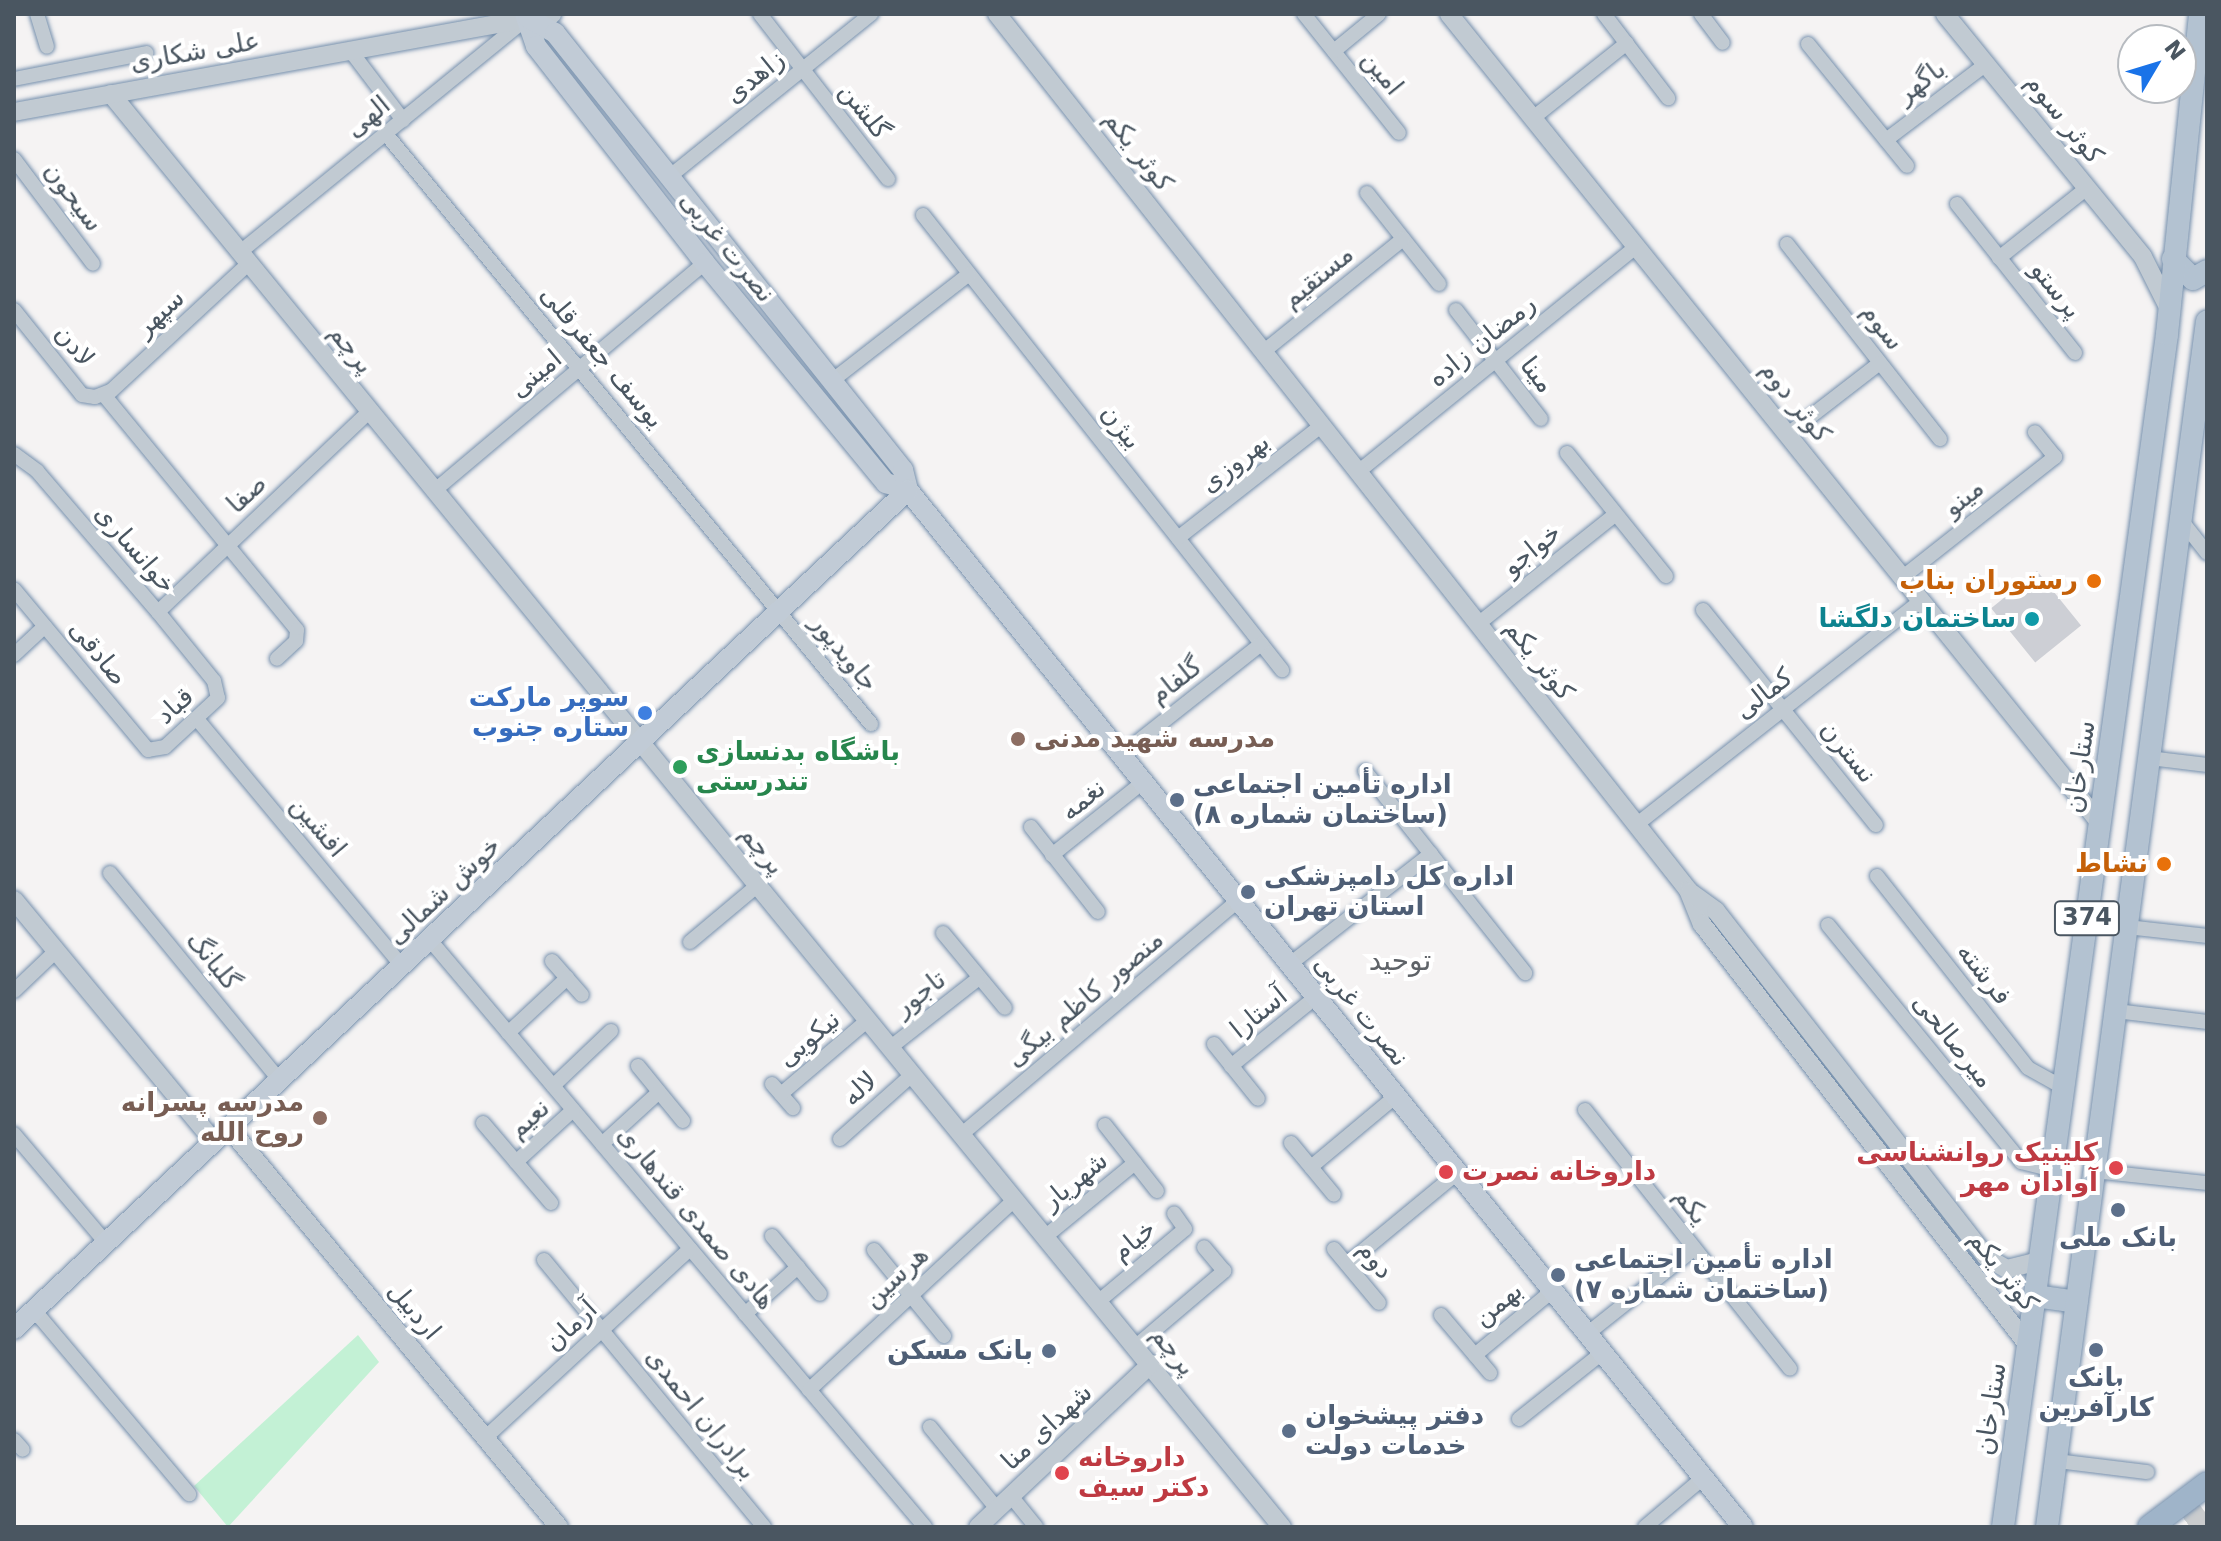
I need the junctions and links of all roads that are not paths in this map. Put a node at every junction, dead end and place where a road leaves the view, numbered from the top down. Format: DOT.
graph roads {
  1 [pos="37,14"];
  2 [pos="552,14"];
  3 [pos="760,14"];
  4 [pos="871,14"];
  5 [pos="997,14"];
  6 [pos="1304,14"];
  7 [pos="1379,14"];
  8 [pos="1449,14"];
  9 [pos="1604,14"];
  10 [pos="1701,14"];
  11 [pos="1945,14"];
  12 [pos="2200,14"];
  13 [pos="526,16"];
  14 [pos="1627,43"];
  15 [pos="1723,43"];
  16 [pos="1808,44"];
  17 [pos="47,46"];
  18 [pos="350,50"];
  19 [pos="1334,51"];
  20 [pos="146,53"];
  21 [pos="1986,64"];
  22 [pos="802,70"];
  23 [pos="14,79"];
  24 [pos="111,94"];
  25 [pos="1668,98"];
  26 [pos="14,112"];
  27 [pos="1533,118"];
  28 [pos="403,120"];
  29 [pos="1399,133"];
  30 [pos="386,134"];
  31 [pos="1886,140"];
  32 [pos="14,159"];
  33 [pos="1907,166"];
  34 [pos="669,177"];
  35 [pos="888,179"];
  36 [pos="2087,188"];
  37 [pos="1367,193"];
  38 [pos="1957,204"];
  39 [pos="923,215"];
  40 [pos="1403,239"];
  41 [pos="1787,244"];
  42 [pos="1637,246"];
  43 [pos="2175,249"];
  44 [pos="2143,257"];
  45 [pos="1999,258"];
  46 [pos="244,259"];
  47 [pos="705,263"];
  48 [pos="93,264"];
  49 [pos="2207,271"];
  50 [pos="969,274"];
  51 [pos="1439,284"];
  52 [pos="2169,308"];
  53 [pos="14,310"];
  54 [pos="1456,310"];
  55 [pos="2206,328"];
  56 [pos="2167,334"];
  57 [pos="1263,352"];
  58 [pos="2075,353"];
  59 [pos="1496,361"];
  60 [pos="1880,363"];
  61 [pos="580,369"];
  62 [pos="2204,375"];
  63 [pos="833,380"];
  64 [pos="104,395"];
  65 [pos="369,412"];
  66 [pos="1541,419"];
  67 [pos="1321,426"];
  68 [pos="2035,432"];
  69 [pos="1788,434"];
  70 [pos="1940,439"];
  71 [pos="1567,453"];
  72 [pos="14,454"];
  73 [pos="1358,472"];
  74 [pos="908,490"];
  75 [pos="434,491"];
  76 [pos="1616,514"];
  77 [pos="2181,520"];
  78 [pos="1178,538"];
  79 [pos="227,545"];
  80 [pos="2207,553"];
  81 [pos="1666,576"];
  82 [pos="1903,577"];
  83 [pos="14,589"];
  84 [pos="1922,600"];
  85 [pos="1703,610"];
  86 [pos="780,611"];
  87 [pos="158,612"];
  88 [pos="1478,624"];
  89 [pos="45,626"];
  90 [pos="1261,644"];
  91 [pos="14,655"];
  92 [pos="277,659"];
  93 [pos="1282,670"];
  94 [pos="214,681"];
  95 [pos="1783,710"];
  96 [pos="197,719"];
  97 [pos="871,724"];
  98 [pos="641,743"];
  99 [pos="145,748"];
  100 [pos="1121,755"];
  101 [pos="2149,758"];
  102 [pos="2207,765"];
  103 [pos="1365,771"];
  104 [pos="1143,782"];
  105 [pos="2100,823"];
  106 [pos="1636,825"];
  107 [pos="1876,825"];
  108 [pos="1031,827"];
  109 [pos="1431,854"];
  110 [pos="1052,855"];
  111 [pos="110,873"];
  112 [pos="1877,876"];
  113 [pos="758,885"];
  114 [pos="1688,890"];
  115 [pos="14,900"];
  116 [pos="1238,901"];
  117 [pos="1098,912"];
  118 [pos="1828,925"];
  119 [pos="2127,927"];
  120 [pos="943,933"];
  121 [pos="2207,936"];
  122 [pos="430,940"];
  123 [pos="690,942"];
  124 [pos="56,951"];
  125 [pos="552,961"];
  126 [pos="1290,964"];
  127 [pos="402,966"];
  128 [pos="1525,973"];
  129 [pos="567,978"];
  130 [pos="979,978"];
  131 [pos="14,991"];
  132 [pos="582,995"];
  133 [pos="1316,997"];
  134 [pos="1005,1008"];
  135 [pos="2116,1011"];
  136 [pos="868,1020"];
  137 [pos="2207,1022"];
  138 [pos="611,1031"];
  139 [pos="508,1033"];
  140 [pos="1214,1044"];
  141 [pos="891,1047"];
  142 [pos="638,1066"];
  143 [pos="1231,1066"];
  144 [pos="913,1074"];
  145 [pos="280,1081"];
  146 [pos="553,1086"];
  147 [pos="2064,1088"];
  148 [pos="659,1092"];
  149 [pos="1396,1096"];
  150 [pos="1258,1099"];
  151 [pos="793,1108"];
  152 [pos="573,1110"];
  153 [pos="1585,1110"];
  154 [pos="683,1121"];
  155 [pos="483,1123"];
  156 [pos="1105,1125"];
  157 [pos="14,1134"];
  158 [pos="962,1134"];
  159 [pos="221,1135"];
  160 [pos="840,1139"];
  161 [pos="1291,1143"];
  162 [pos="602,1144"];
  163 [pos="516,1162"];
  164 [pos="1135,1163"];
  165 [pos="1311,1167"];
  166 [pos="2053,1170"];
  167 [pos="2094,1171"];
  168 [pos="1457,1173"];
  169 [pos="2207,1183"];
  170 [pos="1157,1191"];
  171 [pos="1334,1195"];
  172 [pos="1015,1199"];
  173 [pos="551,1203"];
  174 [pos="1174,1213"];
  175 [pos="772,1236"];
  176 [pos="1046,1236"];
  177 [pos="106,1243"];
  178 [pos="1204,1247"];
  179 [pos="690,1249"];
  180 [pos="1334,1249"];
  181 [pos="1694,1249"];
  182 [pos="874,1250"];
  183 [pos="544,1260"];
  184 [pos="2040,1261"];
  185 [pos="1347,1264"];
  186 [pos="798,1267"];
  187 [pos="1552,1291"];
  188 [pos="820,1294"];
  189 [pos="911,1295"];
  190 [pos="2035,1296"];
  191 [pos="1099,1301"];
  192 [pos="2077,1302"];
  193 [pos="1379,1303"];
  194 [pos="34,1310"];
  195 [pos="745,1314"];
  196 [pos="1441,1315"];
  197 [pos="14,1329"];
  198 [pos="602,1331"];
  199 [pos="1587,1334"];
  200 [pos="944,1336"];
  201 [pos="2028,1345"];
  202 [pos="1136,1346"];
  203 [pos="1602,1353"];
  204 [pos="1475,1355"];
  205 [pos="1151,1364"];
  206 [pos="1790,1369"];
  207 [pos="1490,1373"];
  208 [pos="809,1390"];
  209 [pos="1519,1419"];
  210 [pos="930,1427"];
  211 [pos="485,1438"];
  212 [pos="2057,1461"];
  213 [pos="2147,1472"];
  214 [pos="1703,1478"];
  215 [pos="2207,1484"];
  216 [pos="189,1494"];
  217 [pos="1004,1502"];
  218 [pos="559,1527"];
  219 [pos="764,1527"];
  220 [pos="925,1527"];
  221 [pos="978,1527"];
  222 [pos="1036,1527"];
  223 [pos="1282,1527"];
  224 [pos="1645,1527"];
  225 [pos="1743,1527"];
  226 [pos="2003,1527"];
  227 [pos="2047,1527"];
  228 [pos="2150,1527"];
  1 -- 17 [label="street"];
  2 -- 13 [label="street, علی شکاری"];
  3 -- 22 [label="street, گلشن"];
  4 -- 22 [label="street, زاهدی"];
  5 -- 57 [label="street, کوثر یکم"];
  6 -- 19 [label="street"];
  7 -- 19 [label="street, امین"];
  8 -- 27 [label="street, کوثر دوم"];
  9 -- 14 [label="street"];
  10 -- 15 [label="street"];
  11 -- 21 [label="street, کوثر سوم"];
  12 -- 43 [label="main road, ستارخان / 374"];
  13 -- 18 [label="street, علی شکاری"];
  13 -- 28 [label="street, الهی"];
  13 -- 34 [label="main road, نصرت غربی"];
  13 -- 47 [label="main road, نصرت غربی"];
  14 -- 25 [label="street"];
  14 -- 27 [label="street"];
  16 -- 31 [label="street, باگهر"];
  18 -- 24 [label="street, علی شکاری"];
  18 -- 28 [label="street"];
  19 -- 29 [label="street, امین"];
  20 -- 23 [label="street"];
  21 -- 31 [label="street, باگهر"];
  21 -- 36 [label="street, کوثر سوم"];
  22 -- 34 [label="street, زاهدی"];
  22 -- 35 [label="street, گلشن"];
  24 -- 26 [label="street, علی شکاری"];
  24 -- 46 [label="street, پرچم"];
  27 -- 42 [label="street, کوثر دوم"];
  28 -- 30 [label="street, الهی"];
  30 -- 46 [label="street, الهی"];
  30 -- 61 [label="street, یوسف جعفرقلی"];
  31 -- 33 [label="street, باگهر"];
  32 -- 48 [label="street, سیحون"];
  34 -- 63 [label="main road, نصرت غربی"];
  36 -- 44 [label="street, کوثر سوم"];
  36 -- 45 [label="street, پرستو"];
  37 -- 40 [label="street"];
  38 -- 45 [label="street, پرستو"];
  39 -- 50 [label="street, بیژن"];
  40 -- 51 [label="street"];
  40 -- 57 [label="street, مستقیم"];
  41 -- 60 [label="street, سوم"];
  42 -- 59 [label="street, رمضان زاده"];
  42 -- 69 [label="street, کوثر دوم"];
  43 -- 44 [label="street"];
  43 -- 49 [label="main road"];
  43 -- 52 [label="main road, ستارخان / 374"];
  44 -- 52 [label="street, کوثر سوم"];
  45 -- 58 [label="street, پرستو"];
  46 -- 64 [label="street, سپهر"];
  46 -- 65 [label="street, پرچم"];
  47 -- 61 [label="street, امینی"];
  47 -- 74 [label="main road, نصرت غربی"];
  50 -- 63 [label="street"];
  50 -- 78 [label="street, بیژن"];
  52 -- 56 [label="main road, ستارخان / 374"];
  53 -- 64 [label="street, لادن"];
  54 -- 59 [label="street, مینا"];
  55 -- 56 [label="main road"];
  55 -- 62 [label="main road, 374"];
  56 -- 105 [label="main road, ستارخان / 374"];
  57 -- 67 [label="street, کوثر یکم"];
  59 -- 66 [label="street, مینا"];
  59 -- 73 [label="street, رمضان زاده"];
  60 -- 69 [label="street"];
  60 -- 70 [label="street, سوم"];
  61 -- 75 [label="street, امینی"];
  61 -- 86 [label="street, یوسف جعفرقلی"];
  62 -- 77 [label="main road, 374"];
  63 -- 74 [label="main road, نصرت غربی"];
  64 -- 79 [label="street"];
  65 -- 75 [label="street, پرچم"];
  65 -- 79 [label="street, صفا"];
  67 -- 73 [label="street, کوثر یکم"];
  67 -- 78 [label="street, بهروزی"];
  68 -- 82 [label="street, مینو"];
  69 -- 82 [label="street, کوثر دوم"];
  71 -- 76 [label="street"];
  72 -- 87 [label="street, خوانساری"];
  73 -- 88 [label="street, کوثر یکم"];
  74 -- 86 [label="main road, خوش شمالی"];
  74 -- 100 [label="main road, نصرت غربی"];
  75 -- 98 [label="street, پرچم"];
  76 -- 81 [label="street"];
  76 -- 88 [label="street, خواجو"];
  77 -- 80 [label="street"];
  77 -- 101 [label="main road, 374"];
  78 -- 90 [label="street, بیژن"];
  79 -- 87 [label="street, صفا"];
  79 -- 92 [label="street"];
  82 -- 84 [label="street, کوثر دوم"];
  83 -- 89 [label="street, صادقی"];
  84 -- 95 [label="street, کمالی"];
  84 -- 105 [label="street, کوثر دوم"];
  85 -- 95 [label="street, نسترن"];
  86 -- 97 [label="street, جاویدپور"];
  86 -- 98 [label="main road, خوش شمالی"];
  87 -- 94 [label="street, خوانساری"];
  88 -- 106 [label="street, کوثر یکم"];
  89 -- 91 [label="street"];
  89 -- 99 [label="street, صادقی"];
  90 -- 93 [label="street, بیژن"];
  90 -- 100 [label="street, گلفام"];
  94 -- 96 [label="street, قباد"];
  95 -- 106 [label="street, کمالی"];
  95 -- 107 [label="street, نسترن"];
  96 -- 99 [label="street, قباد"];
  96 -- 127 [label="street, افشین"];
  98 -- 113 [label="street, پرچم"];
  98 -- 122 [label="main road, خوش شمالی"];
  100 -- 104 [label="main road, نصرت غربی"];
  101 -- 102 [label="street"];
  101 -- 119 [label="main road, 374"];
  103 -- 109 [label="street"];
  104 -- 110 [label="street, نغمه"];
  104 -- 116 [label="main road, نصرت غربی"];
  105 -- 147 [label="main road, ستارخان / 374"];
  106 -- 114 [label="street, کوثر یکم"];
  108 -- 110 [label="street"];
  109 -- 126 [label="street"];
  109 -- 128 [label="street"];
  110 -- 117 [label="street"];
  111 -- 145 [label="street, گلبانگ"];
  112 -- 147 [label="street, فرشته"];
  113 -- 123 [label="street"];
  113 -- 136 [label="street, پرچم"];
  114 -- 184 [label="street"];
  114 -- 201 [label="street, کوثر یکم"];
  115 -- 124 [label="street, اردبیل"];
  116 -- 126 [label="main road, نصرت غربی"];
  116 -- 158 [label="street, منصور کاظم بیگی"];
  118 -- 166 [label="street, میرصالحی"];
  119 -- 121 [label="street"];
  119 -- 135 [label="main road, 374"];
  120 -- 130 [label="street"];
  122 -- 127 [label="main road, خوش شمالی"];
  122 -- 139 [label="street, هادی صمدی قندهاری"];
  124 -- 131 [label="street"];
  124 -- 159 [label="street, اردبیل"];
  125 -- 129 [label="street"];
  126 -- 133 [label="main road, نصرت غربی"];
  127 -- 145 [label="main road, خوش شمالی"];
  129 -- 132 [label="street"];
  129 -- 139 [label="street"];
  130 -- 134 [label="street"];
  130 -- 141 [label="street, تاجور"];
  133 -- 143 [label="street, آستارا"];
  133 -- 149 [label="main road, نصرت غربی"];
  135 -- 137 [label="street"];
  135 -- 167 [label="main road, 374"];
  136 -- 141 [label="street, پرچم"];
  136 -- 151 [label="street, نیکویی"];
  138 -- 146 [label="street"];
  139 -- 146 [label="street, هادی صمدی قندهاری"];
  140 -- 143 [label="street"];
  141 -- 144 [label="street, پرچم"];
  142 -- 148 [label="street"];
  143 -- 150 [label="street"];
  144 -- 158 [label="street, پرچم"];
  144 -- 160 [label="street, لاله"];
  145 -- 159 [label="main road, خوش شمالی"];
  146 -- 152 [label="street, هادی صمدی قندهاری"];
  147 -- 166 [label="main road, ستارخان / 374"];
  148 -- 154 [label="street"];
  148 -- 162 [label="street"];
  149 -- 165 [label="street"];
  149 -- 168 [label="main road, نصرت غربی"];
  152 -- 162 [label="street, هادی صمدی قندهاری"];
  152 -- 163 [label="street, نعیم"];
  153 -- 181 [label="street, یکم"];
  155 -- 163 [label="street"];
  156 -- 164 [label="street"];
  157 -- 177 [label="street"];
  158 -- 172 [label="street, پرچم"];
  159 -- 177 [label="main road, خوش شمالی"];
  159 -- 211 [label="street, اردبیل"];
  161 -- 165 [label="street"];
  162 -- 179 [label="street, هادی صمدی قندهاری"];
  163 -- 173 [label="street"];
  164 -- 170 [label="street"];
  164 -- 176 [label="street, شهریار"];
  165 -- 171 [label="street"];
  166 -- 184 [label="main road, ستارخان / 374"];
  167 -- 169 [label="street"];
  167 -- 192 [label="main road, 374"];
  168 -- 185 [label="street"];
  168 -- 187 [label="main road, نصرت غربی"];
  172 -- 176 [label="street, پرچم"];
  172 -- 189 [label="street, هرسین"];
  174 -- 191 [label="street, خیام"];
  175 -- 186 [label="street"];
  176 -- 191 [label="street, پرچم"];
  177 -- 194 [label="main road, خوش شمالی"];
  178 -- 202 [label="street"];
  179 -- 195 [label="street, هادی صمدی قندهاری"];
  179 -- 198 [label="street, آرمان"];
  180 -- 185 [label="street, دوم"];
  181 -- 199 [label="street"];
  181 -- 206 [label="street, یکم"];
  182 -- 189 [label="street"];
  183 -- 198 [label="street, برادران احمدی"];
  184 -- 190 [label="main road, ستارخان / 374"];
  185 -- 193 [label="street, دوم"];
  186 -- 188 [label="street"];
  186 -- 195 [label="street"];
  187 -- 199 [label="main road, نصرت غربی"];
  187 -- 204 [label="street, بهمن"];
  189 -- 200 [label="street"];
  189 -- 208 [label="street, هرسین"];
  190 -- 192 [label="main road"];
  190 -- 201 [label="main road, ستارخان / 374"];
  191 -- 202 [label="street, پرچم"];
  192 -- 212 [label="main road, 374"];
  194 -- 197 [label="main road, خوش شمالی"];
  194 -- 216 [label="street"];
  195 -- 208 [label="street, هادی صمدی قندهاری"];
  196 -- 204 [label="street"];
  198 -- 211 [label="street, آرمان"];
  198 -- 219 [label="street, برادران احمدی"];
  199 -- 203 [label="main road, نصرت غربی"];
  201 -- 226 [label="main road, ستارخان / 374"];
  202 -- 205 [label="street, پرچم"];
  203 -- 209 [label="street"];
  203 -- 214 [label="main road, نصرت غربی"];
  204 -- 207 [label="street"];
  205 -- 217 [label="street, شهدای منا"];
  205 -- 223 [label="street, پرچم"];
  208 -- 220 [label="street, هادی صمدی قندهاری"];
  210 -- 217 [label="street"];
  211 -- 218 [label="street, اردبیل"];
  212 -- 213 [label="street"];
  212 -- 227 [label="main road, 374"];
  214 -- 224 [label="street"];
  214 -- 225 [label="main road, نصرت غربی"];
  215 -- 228 [label="highway"];
  217 -- 221 [label="street, شهدای منا"];
  217 -- 222 [label="street"];
}
